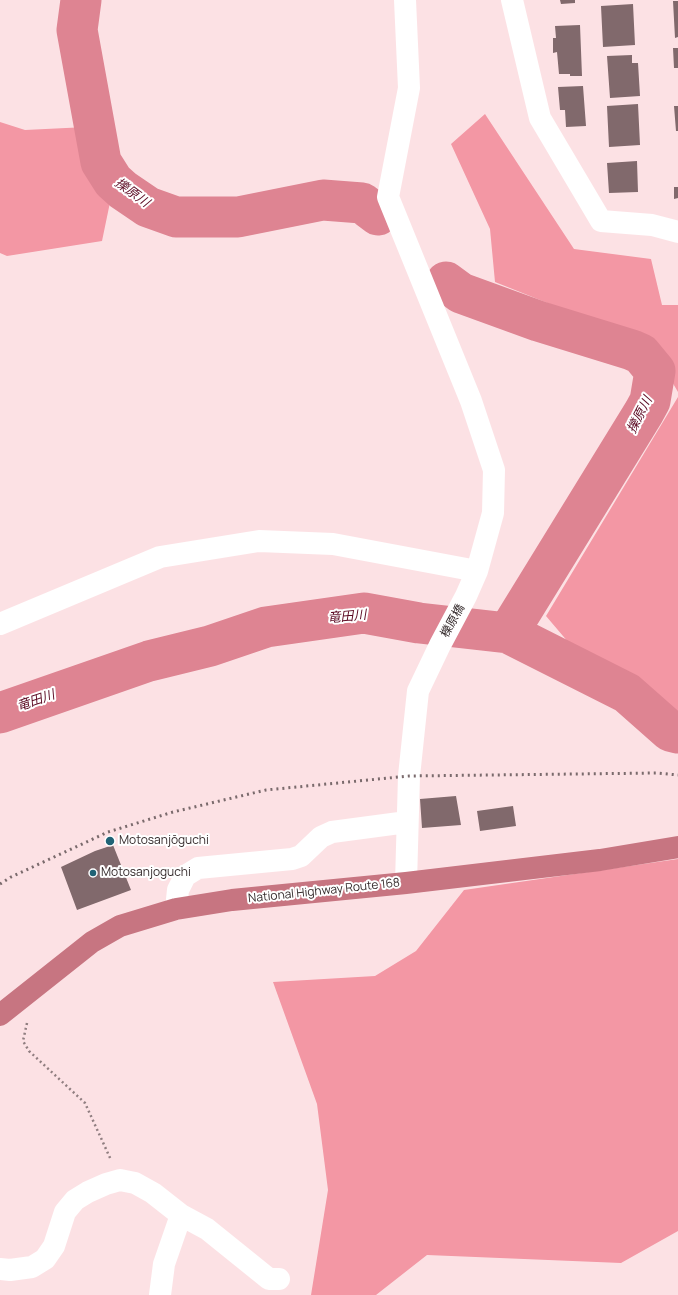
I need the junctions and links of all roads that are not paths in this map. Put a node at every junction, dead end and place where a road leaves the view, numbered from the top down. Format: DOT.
graph roads {
  1 [pos="405,0"];
  2 [pos="512,0"];
  3 [pos="678,232"];
  4 [pos="477,571"];
  5 [pos="0,624"];
  6 [pos="407,822"];
  7 [pos="678,846"];
  8 [pos="406,883"];
  9 [pos="176,909"];
  10 [pos="0,1015"];
  11 [pos="181,1215"];
  12 [pos="0,1269"];
  13 [pos="279,1279"];
  14 [pos="160,1295"];
  1 -- 4 [label="street, 櫟原橋"];
  2 -- 3 [label="street"];
  4 -- 5 [label="street"];
  4 -- 6 [label="street, 櫟原橋"];
  6 -- 8 [label="street, 櫟原橋"];
  6 -- 9 [label="street"];
  7 -- 8 [label="highway, National Highway Route 168"];
  8 -- 9 [label="highway, National Highway Route 168"];
  9 -- 10 [label="highway, National Highway Route 168"];
  11 -- 12 [label="street"];
  11 -- 13 [label="street"];
  11 -- 14 [label="street"];
}
